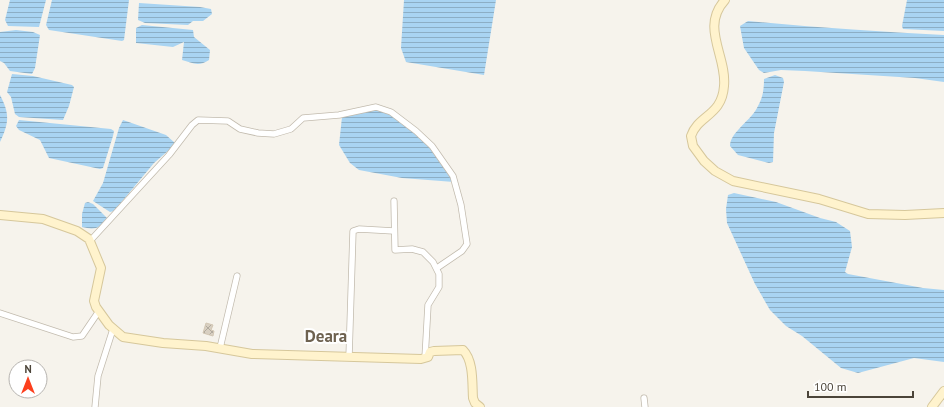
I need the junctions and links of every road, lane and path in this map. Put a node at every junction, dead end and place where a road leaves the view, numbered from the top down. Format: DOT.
graph roads {
  1 [pos="725,0"];
  2 [pos="394,201"];
  3 [pos="944,213"];
  4 [pos="0,215"];
  5 [pos="394,231"];
  6 [pos="90,241"];
  7 [pos="437,268"];
  8 [pos="237,276"];
  9 [pos="99,311"];
  10 [pos="0,313"];
  11 [pos="113,329"];
  12 [pos="220,348"];
  13 [pos="349,357"];
  14 [pos="425,358"];
  15 [pos="944,391"];
  16 [pos="644,398"];
  17 [pos="95,407"];
  18 [pos="480,407"];
  19 [pos="645,407"];
  20 [pos="932,407"];
  1 -- 3 [label="main road"];
  2 -- 5 [label="street"];
  4 -- 6 [label="main road"];
  5 -- 7 [label="street"];
  5 -- 13 [label="street"];
  6 -- 7 [label="street"];
  6 -- 9 [label="main road"];
  7 -- 14 [label="street"];
  8 -- 12 [label="street"];
  9 -- 10 [label="street"];
  9 -- 11 [label="main road"];
  11 -- 12 [label="main road"];
  11 -- 17 [label="street"];
  12 -- 13 [label="main road"];
  13 -- 14 [label="main road"];
  14 -- 18 [label="main road"];
  15 -- 20 [label="main road"];
  16 -- 19 [label="street"];
}
